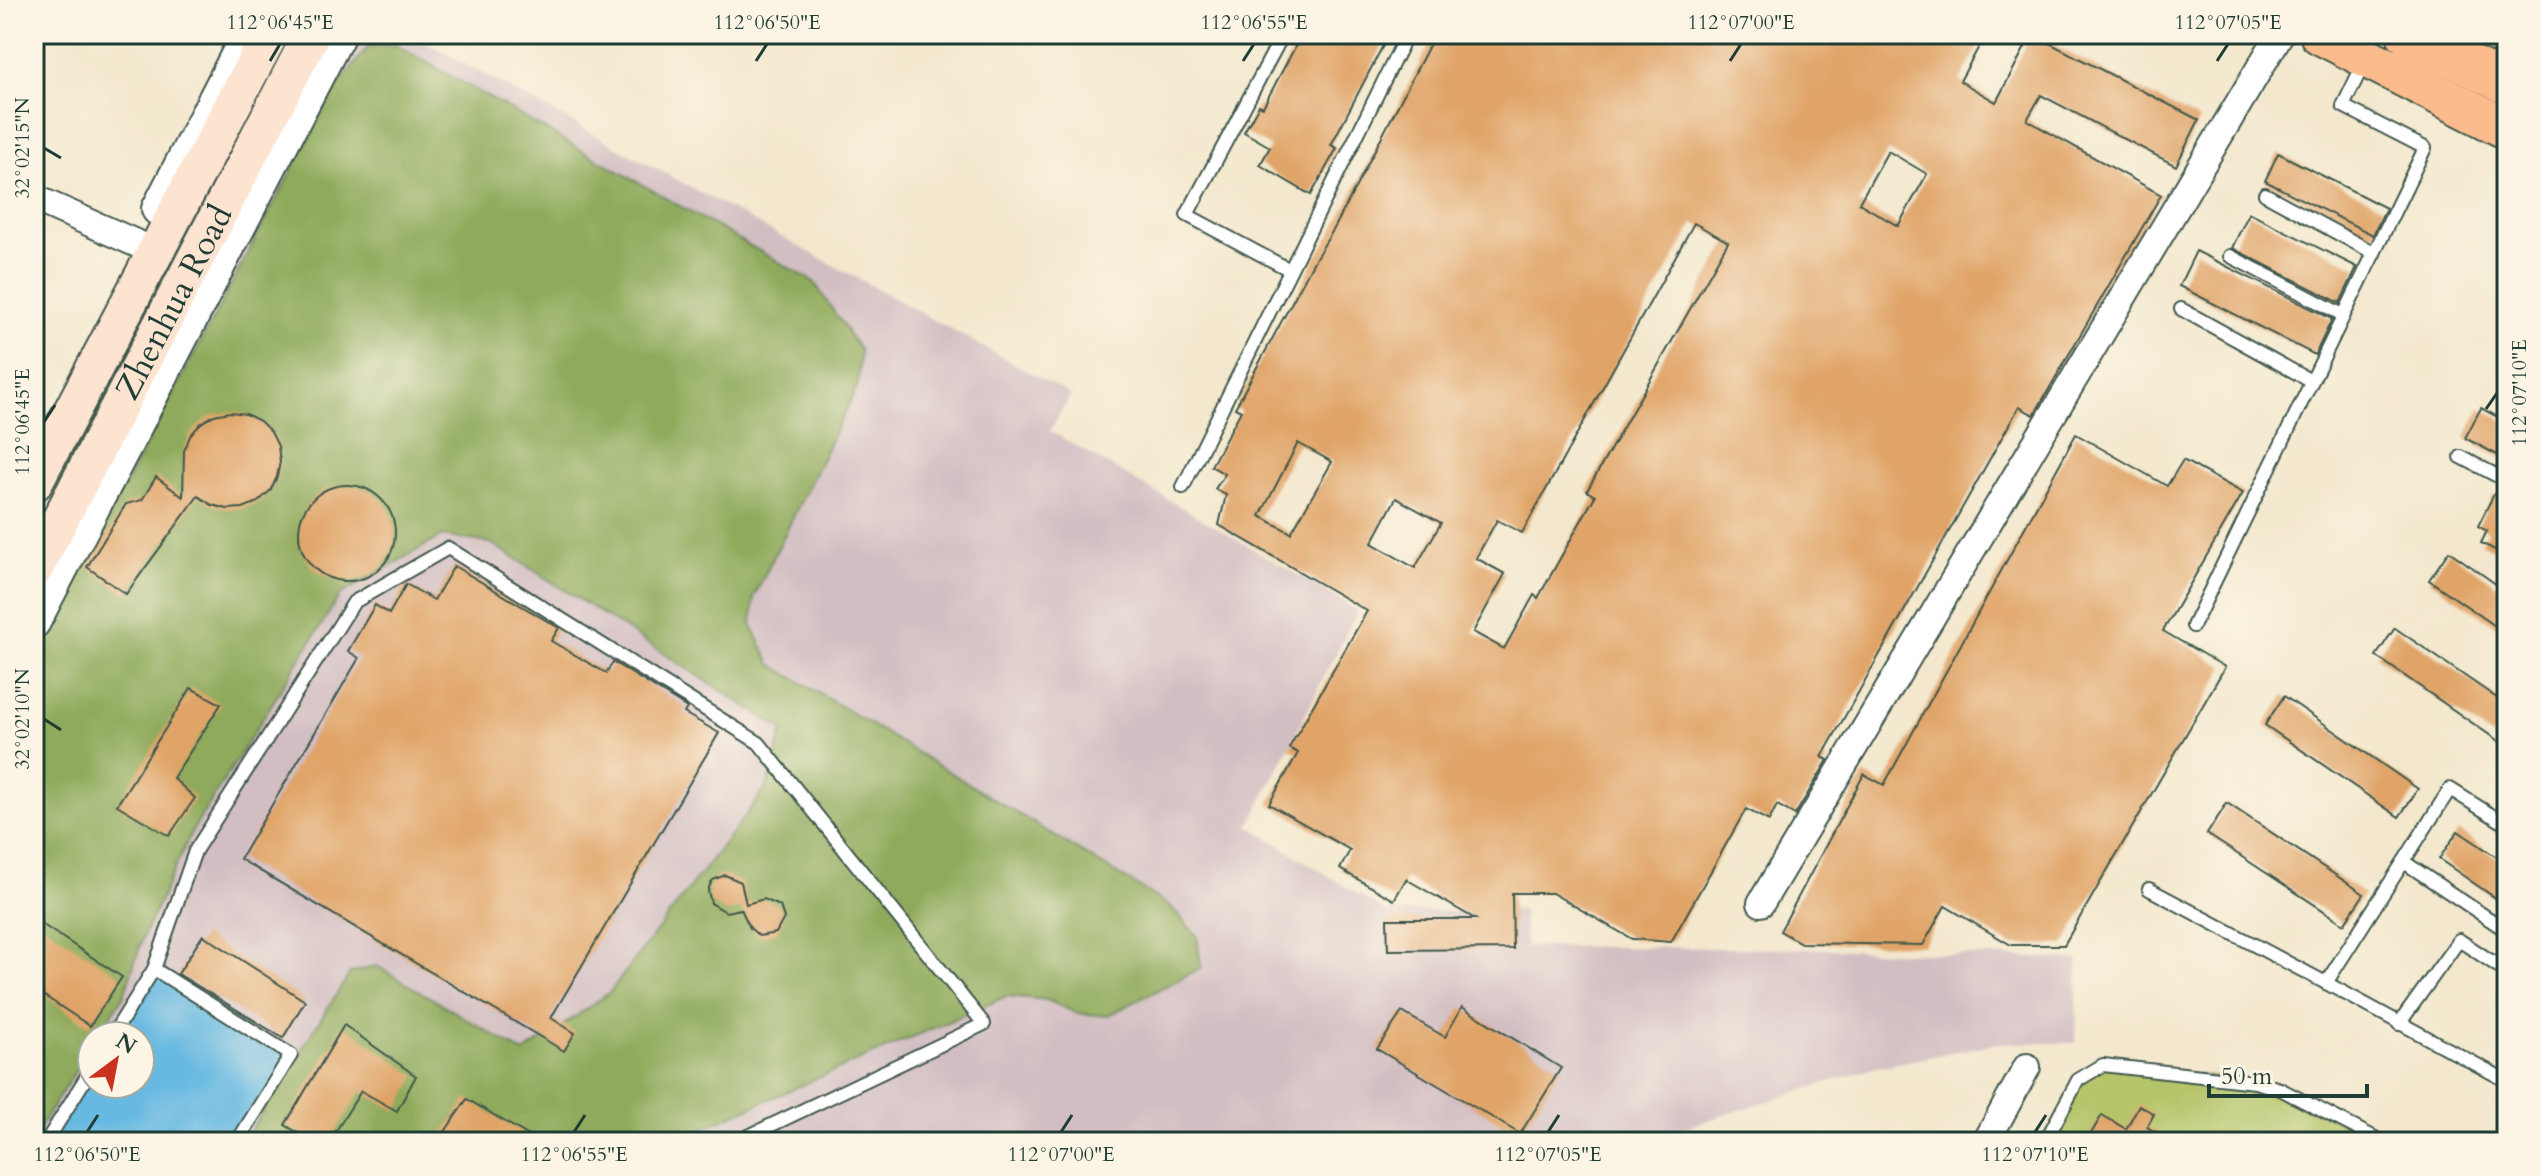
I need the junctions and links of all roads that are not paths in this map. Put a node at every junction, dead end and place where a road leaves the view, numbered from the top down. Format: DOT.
graph roads {
  1 [pos="248,34"];
  2 [pos="270,34"];
  3 [pos="312,34"];
  4 [pos="339,34"];
  5 [pos="1283,34"];
  6 [pos="1407,34"];
  7 [pos="2280,34"];
  8 [pos="2320,34"];
  9 [pos="2407,34"];
  10 [pos="2367,58"];
  11 [pos="2507,84"];
  12 [pos="2507,129"];
  13 [pos="2265,194"];
  14 [pos="34,198"];
  15 [pos="140,245"];
  16 [pos="2374,253"];
  17 [pos="2230,256"];
  18 [pos="1290,270"];
  19 [pos="2181,309"];
  20 [pos="2343,315"];
  21 [pos="2311,381"];
  22 [pos="34,448"];
  23 [pos="2461,457"];
  24 [pos="2507,481"];
  25 [pos="34,483"];
  26 [pos="1183,487"];
  27 [pos="34,570"];
  28 [pos="34,622"];
  29 [pos="2193,626"];
  30 [pos="2507,825"];
  31 [pos="2404,862"];
  32 [pos="2149,889"];
  33 [pos="1761,903"];
  34 [pos="2507,931"];
  35 [pos="154,969"];
  36 [pos="2507,972"];
  37 [pos="2326,983"];
  38 [pos="122,1020"];
  39 [pos="2399,1024"];
  40 [pos="2027,1067"];
  41 [pos="2507,1081"];
  42 [pos="76,1094"];
  43 [pos="46,1142"];
  44 [pos="237,1142"];
  45 [pos="736,1142"];
  46 [pos="1986,1142"];
  47 [pos="2045,1142"];
  48 [pos="2383,1142"];
  1 -- 15 [label="street"];
  2 -- 25 [label="main road, Zhenhua Road"];
  3 -- 27 [label="main road, Zhenhua Road"];
  4 -- 28 [label="street"];
  5 -- 18 [label="lane"];
  6 -- 18 [label="lane"];
  7 -- 33 [label="street"];
  8 -- 10 [label="main road"];
  9 -- 11 [label="main road"];
  10 -- 12 [label="main road"];
  10 -- 16 [label="lane"];
  13 -- 16 [label="lane"];
  14 -- 15 [label="street"];
  15 -- 22 [label="street"];
  16 -- 20 [label="lane"];
  17 -- 20 [label="lane"];
  18 -- 26 [label="lane"];
  19 -- 21 [label="lane"];
  20 -- 21 [label="lane"];
  21 -- 29 [label="lane"];
  23 -- 24 [label="lane"];
  30 -- 31 [label="lane"];
  31 -- 34 [label="lane"];
  31 -- 37 [label="lane"];
  32 -- 37 [label="lane"];
  35 -- 38 [label="lane"];
  35 -- 44 [label="lane"];
  35 -- 45 [label="lane"];
  36 -- 39 [label="lane"];
  37 -- 39 [label="lane"];
  39 -- 41 [label="lane"];
  40 -- 46 [label="street"];
  42 -- 43 [label="lane"];
  47 -- 48 [label="lane"];
}
